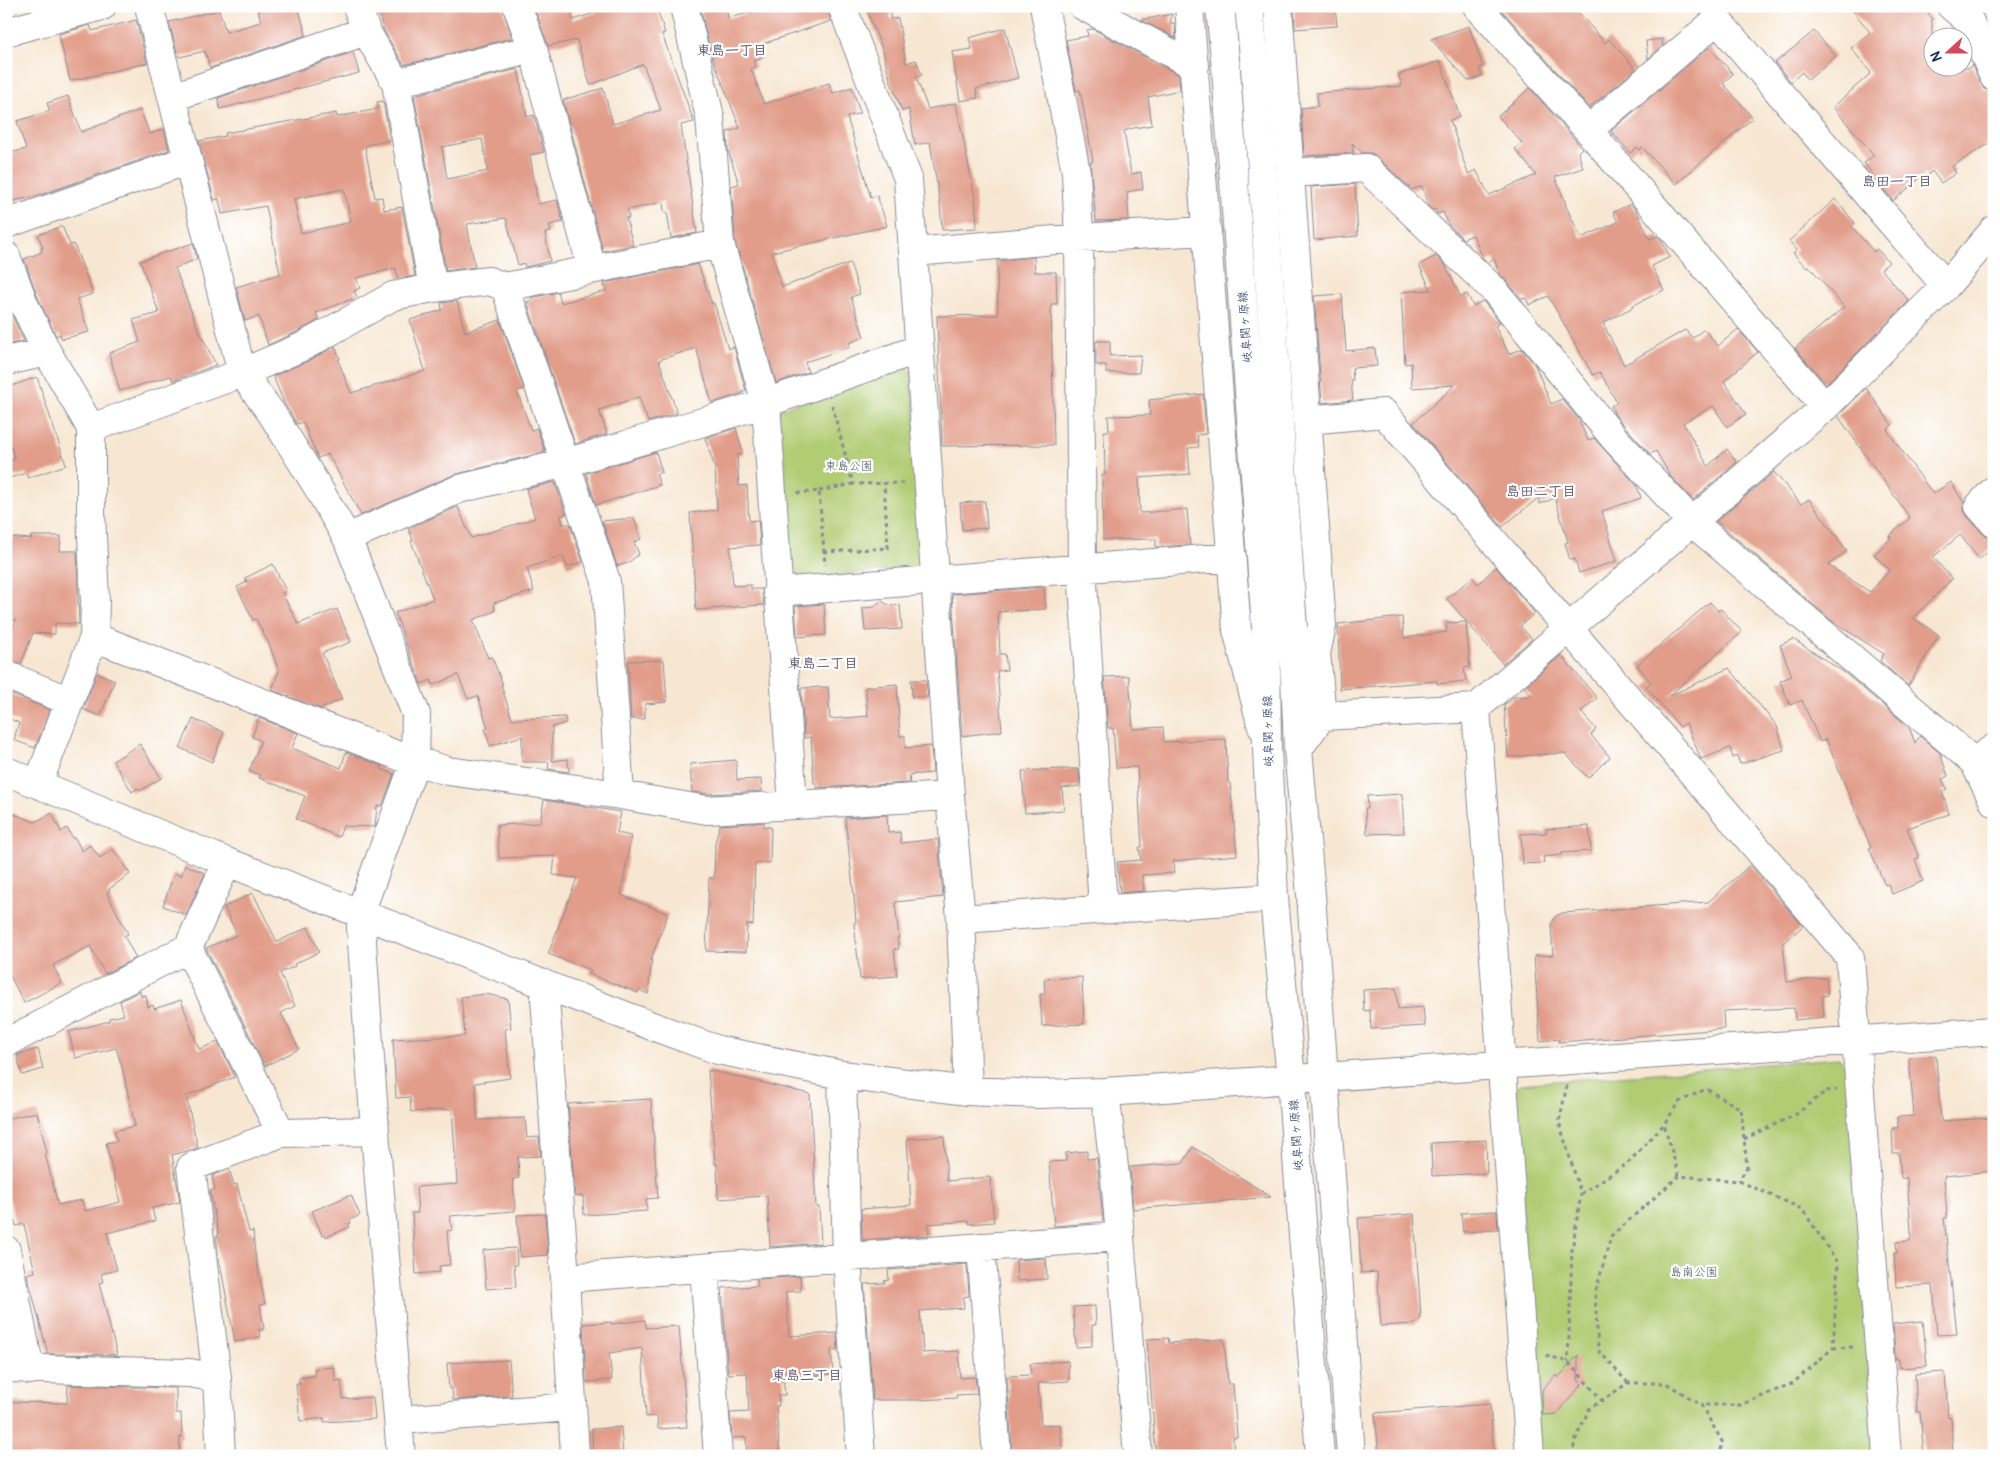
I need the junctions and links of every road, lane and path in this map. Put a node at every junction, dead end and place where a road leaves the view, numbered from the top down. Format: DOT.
graph roads {
  1 [pos="102,6"];
  2 [pos="150,6"];
  3 [pos="517,6"];
  4 [pos="684,6"];
  5 [pos="842,6"];
  6 [pos="1044,6"];
  7 [pos="1083,6"];
  8 [pos="1189,6"];
  9 [pos="1220,6"];
  10 [pos="1249,6"];
  11 [pos="1278,6"];
  12 [pos="1477,6"];
  13 [pos="1951,6"];
  14 [pos="361,19"];
  15 [pos="6,32"];
  16 [pos="533,49"];
  17 [pos="1195,66"];
  18 [pos="1994,77"];
  19 [pos="396,83"];
  20 [pos="172,97"];
  21 [pos="1588,130"];
  22 [pos="188,160"];
  23 [pos="1290,173"];
  24 [pos="6,224"];
  25 [pos="1994,230"];
  26 [pos="1207,231"];
  27 [pos="1079,238"];
  28 [pos="720,244"];
  29 [pos="914,252"];
  30 [pos="6,256"];
  31 [pos="592,269"];
  32 [pos="1946,286"];
  33 [pos="505,287"];
  34 [pos="433,288"];
  35 [pos="919,349"];
  36 [pos="47,352"];
  37 [pos="6,361"];
  38 [pos="242,373"];
  39 [pos="825,382"];
  40 [pos="766,403"];
  41 [pos="1825,407"];
  42 [pos="1307,420"];
  43 [pos="91,428"];
  44 [pos="566,463"];
  45 [pos="930,482"];
  46 [pos="884,483"];
  47 [pos="853,484"];
  48 [pos="1994,490"];
  49 [pos="819,491"];
  50 [pos="772,495"];
  51 [pos="1692,522"];
  52 [pos="1994,523"];
  53 [pos="347,538"];
  54 [pos="824,552"];
  55 [pos="1232,557"];
  56 [pos="1082,567"];
  57 [pos="936,579"];
  58 [pos="828,588"];
  59 [pos="778,592"];
  60 [pos="1570,627"];
  61 [pos="1279,628"];
  62 [pos="94,637"];
  63 [pos="6,675"];
  64 [pos="70,701"];
  65 [pos="1476,708"];
  66 [pos="1322,716"];
  67 [pos="1298,748"];
  68 [pos="1267,750"];
  69 [pos="1984,755"];
  70 [pos="415,762"];
  71 [pos="6,771"];
  72 [pos="38,784"];
  73 [pos="620,795"];
  74 [pos="950,796"];
  75 [pos="1994,802"];
  76 [pos="793,805"];
  77 [pos="227,862"];
  78 [pos="1274,898"];
  79 [pos="1102,908"];
  80 [pos="360,913"];
  81 [pos="961,918"];
  82 [pos="188,948"];
  83 [pos="544,984"];
  84 [pos="1994,1030"];
  85 [pos="1855,1039"];
  86 [pos="6,1043"];
  87 [pos="1572,1059"];
  88 [pos="1503,1064"];
  89 [pos="842,1076"];
  90 [pos="1323,1076"];
  91 [pos="1291,1079"];
  92 [pos="1860,1088"];
  93 [pos="968,1091"];
  94 [pos="1105,1092"];
  95 [pos="1664,1124"];
  96 [pos="375,1131"];
  97 [pos="281,1134"];
  98 [pos="1744,1139"];
  99 [pos="1679,1176"];
  100 [pos="1739,1181"];
  101 [pos="1581,1194"];
  102 [pos="1119,1237"];
  103 [pos="981,1247"];
  104 [pos="6,1250"];
  105 [pos="847,1258"];
  106 [pos="704,1268"];
  107 [pos="565,1278"];
  108 [pos="1522,1347"];
  109 [pos="1568,1362"];
  110 [pos="18,1369"];
  111 [pos="217,1378"];
  112 [pos="1628,1383"];
  113 [pos="1602,1400"];
  114 [pos="1701,1405"];
  115 [pos="571,1406"];
  116 [pos="399,1420"];
  117 [pos="221,1456"];
  118 [pos="401,1456"];
  119 [pos="575,1456"];
  120 [pos="718,1456"];
  121 [pos="861,1456"];
  122 [pos="997,1456"];
  123 [pos="1138,1456"];
  124 [pos="1320,1456"];
  125 [pos="1351,1456"];
  126 [pos="1530,1456"];
  127 [pos="1572,1456"];
  128 [pos="1719,1456"];
  129 [pos="1887,1456"];
  1 -- 15 [label="street"];
  2 -- 20 [label="street"];
  3 -- 16 [label="street"];
  4 -- 28 [label="street"];
  5 -- 29 [label="street"];
  6 -- 27 [label="street"];
  7 -- 17 [label="street"];
  8 -- 17 [label="street"];
  9 -- 61 [label="street, 岐阜関ヶ原線"];
  10 -- 61 [label="street, 岐阜関ヶ原線"];
  11 -- 23 [label="street"];
  12 -- 21 [label="street"];
  13 -- 18 [label="street"];
  14 -- 19 [label="street"];
  14 -- 20 [label="street"];
  16 -- 19 [label="street"];
  16 -- 31 [label="street"];
  17 -- 26 [label="street"];
  19 -- 34 [label="street"];
  20 -- 22 [label="street"];
  21 -- 32 [label="street"];
  21 -- 41 [label="street"];
  22 -- 24 [label="street"];
  22 -- 38 [label="street"];
  23 -- 42 [label="street"];
  23 -- 51 [label="street"];
  25 -- 32 [label="street"];
  26 -- 27 [label="street"];
  26 -- 55 [label="street"];
  27 -- 29 [label="street"];
  27 -- 56 [label="street"];
  28 -- 31 [label="street"];
  28 -- 40 [label="street"];
  29 -- 35 [label="street"];
  30 -- 36 [label="street"];
  31 -- 33 [label="street"];
  32 -- 41 [label="street"];
  33 -- 34 [label="street"];
  33 -- 44 [label="street"];
  34 -- 38 [label="street"];
  35 -- 39 [label="street"];
  35 -- 45 [label="street"];
  36 -- 37 [label="street"];
  36 -- 43 [label="street"];
  38 -- 43 [label="street"];
  38 -- 53 [label="street"];
  39 -- 40 [label="street"];
  39 -- 47 [label="path"];
  40 -- 44 [label="street"];
  40 -- 50 [label="street"];
  41 -- 51 [label="street"];
  42 -- 60 [label="street"];
  42 -- 66 [label="street"];
  43 -- 62 [label="street"];
  44 -- 53 [label="street"];
  44 -- 73 [label="street"];
  45 -- 46 [label="path"];
  45 -- 57 [label="street"];
  46 -- 47 [label="path"];
  46 -- 54 [label="path"];
  47 -- 49 [label="path"];
  48 -- 52 [label="street"];
  49 -- 50 [label="path"];
  49 -- 54 [label="path"];
  50 -- 59 [label="street"];
  51 -- 60 [label="street"];
  51 -- 69 [label="street"];
  53 -- 70 [label="street"];
  54 -- 58 [label="path"];
  55 -- 56 [label="street"];
  55 -- 68 [label="street"];
  56 -- 57 [label="street"];
  56 -- 79 [label="street"];
  57 -- 58 [label="street"];
  57 -- 74 [label="street"];
  58 -- 59 [label="street"];
  59 -- 76 [label="street"];
  60 -- 65 [label="street"];
  60 -- 85 [label="street"];
  61 -- 67 [label="street, 岐阜関ヶ原線"];
  61 -- 68 [label="street, 岐阜関ヶ原線"];
  62 -- 64 [label="street"];
  62 -- 70 [label="street"];
  63 -- 64 [label="street"];
  64 -- 72 [label="street"];
  65 -- 66 [label="street"];
  65 -- 88 [label="street"];
  66 -- 67 [label="street"];
  67 -- 90 [label="street, 岐阜関ヶ原線"];
  68 -- 78 [label="street, 岐阜関ヶ原線"];
  69 -- 75 [label="street"];
  70 -- 73 [label="street"];
  70 -- 80 [label="street"];
  71 -- 72 [label="street"];
  72 -- 77 [label="street"];
  73 -- 76 [label="street"];
  74 -- 76 [label="street"];
  74 -- 81 [label="street"];
  77 -- 80 [label="street"];
  77 -- 82 [label="street"];
  78 -- 79 [label="street"];
  78 -- 91 [label="street, 岐阜関ヶ原線"];
  79 -- 81 [label="street"];
  80 -- 83 [label="street"];
  80 -- 96 [label="street"];
  81 -- 93 [label="street"];
  82 -- 86 [label="street"];
  82 -- 97 [label="street"];
  83 -- 89 [label="street"];
  83 -- 107 [label="street"];
  84 -- 85 [label="street"];
  85 -- 87 [label="street"];
  85 -- 92 [label="street"];
  87 -- 88 [label="street"];
  87 -- 101 [label="path"];
  88 -- 90 [label="street"];
  88 -- 108 [label="street"];
  89 -- 93 [label="street"];
  89 -- 105 [label="street"];
  90 -- 91 [label="street"];
  90 -- 125 [label="street, 岐阜関ヶ原線"];
  91 -- 94 [label="street"];
  91 -- 124 [label="street, 岐阜関ヶ原線"];
  92 -- 98 [label="path"];
  92 -- 129 [label="street"];
  93 -- 94 [label="street"];
  94 -- 102 [label="street"];
  95 -- 98 [label="path"];
  95 -- 99 [label="path"];
  95 -- 101 [label="path"];
  96 -- 97 [label="street"];
  96 -- 116 [label="street"];
  97 -- 111 [label="street"];
  98 -- 100 [label="path"];
  99 -- 100 [label="path"];
  99 -- 112 [label="path"];
  100 -- 114 [label="path"];
  101 -- 109 [label="path"];
  102 -- 103 [label="street"];
  102 -- 123 [label="street"];
  103 -- 105 [label="street"];
  103 -- 122 [label="street"];
  104 -- 110 [label="street"];
  105 -- 106 [label="street"];
  105 -- 121 [label="street"];
  106 -- 107 [label="street"];
  106 -- 120 [label="street"];
  107 -- 115 [label="street"];
  108 -- 109 [label="path"];
  108 -- 126 [label="street"];
  109 -- 113 [label="path"];
  110 -- 111 [label="street"];
  111 -- 117 [label="street"];
  112 -- 113 [label="path"];
  112 -- 114 [label="path"];
  113 -- 127 [label="path"];
  114 -- 128 [label="path"];
  115 -- 116 [label="street"];
  115 -- 119 [label="street"];
  116 -- 118 [label="street"];
}
